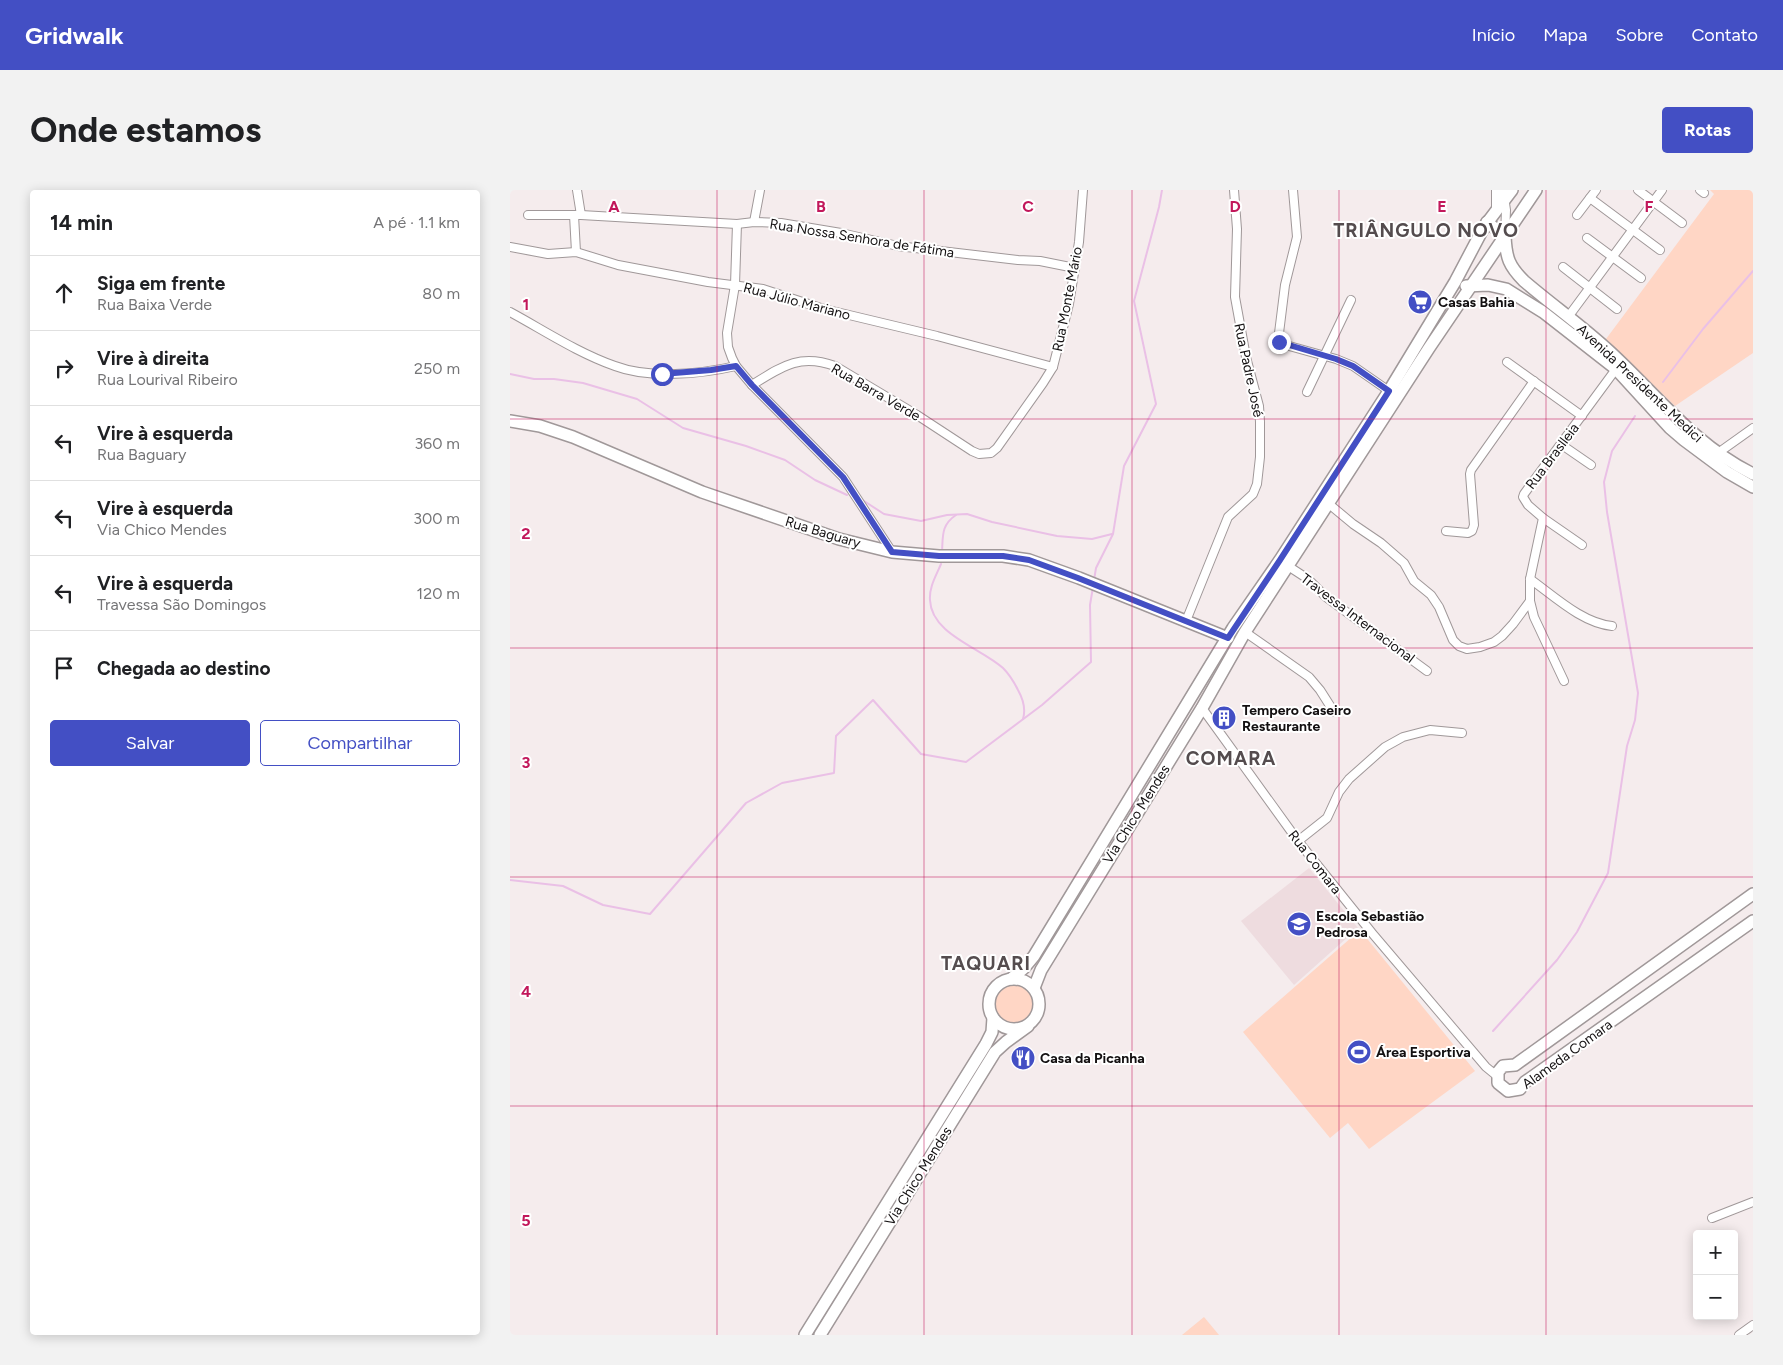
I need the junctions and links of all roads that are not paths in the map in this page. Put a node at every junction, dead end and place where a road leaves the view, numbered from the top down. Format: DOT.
graph roads {
  1 [pos="577,190"];
  2 [pos="760,190"];
  3 [pos="1083,190"];
  4 [pos="1234,190"];
  5 [pos="1293,190"];
  6 [pos="1496,190"];
  7 [pos="1512,190"];
  8 [pos="1536,190"];
  9 [pos="1596,190"];
  10 [pos="1638,190"];
  11 [pos="1662,190"];
  12 [pos="1504,195"];
  13 [pos="1590,198"];
  14 [pos="1654,202"];
  15 [pos="1496,210"];
  16 [pos="528,215"];
  17 [pos="577,215"];
  18 [pos="1577,215"];
  19 [pos="754,222"];
  20 [pos="1487,222"];
  21 [pos="1682,223"];
  22 [pos="738,224"];
  23 [pos="1633,230"];
  24 [pos="1504,236"];
  25 [pos="1587,238"];
  26 [pos="510,247"];
  27 [pos="1660,250"];
  28 [pos="576,252"];
  29 [pos="1613,258"];
  30 [pos="1563,267"];
  31 [pos="1075,268"];
  32 [pos="1641,278"];
  33 [pos="1455,282"];
  34 [pos="735,285"];
  35 [pos="1471,285"];
  36 [pos="1590,288"];
  37 [pos="1351,300"];
  38 [pos="1617,309"];
  39 [pos="510,312"];
  40 [pos="1568,317"];
  41 [pos="1325,356"];
  42 [pos="1508,362"];
  43 [pos="736,366"];
  44 [pos="1052,367"];
  45 [pos="1616,369"];
  46 [pos="1534,381"];
  47 [pos="752,385"];
  48 [pos="1389,391"];
  49 [pos="1307,392"];
  50 [pos="1648,397"];
  51 [pos="1582,416"];
  52 [pos="510,421"];
  53 [pos="1753,428"];
  54 [pos="1562,444"];
  55 [pos="968,448"];
  56 [pos="1718,452"];
  57 [pos="1590,464"];
  58 [pos="1750,469"];
  59 [pos="1753,487"];
  60 [pos="1329,504"];
  61 [pos="1544,518"];
  62 [pos="1446,531"];
  63 [pos="1582,545"];
  64 [pos="892,552"];
  65 [pos="1288,566"];
  66 [pos="1530,580"];
  67 [pos="1530,601"];
  68 [pos="1186,620"];
  69 [pos="1612,626"];
  70 [pos="1245,632"];
  71 [pos="1228,638"];
  72 [pos="1427,671"];
  73 [pos="1564,681"];
  74 [pos="1202,708"];
  75 [pos="1334,712"];
  76 [pos="1462,732"];
  77 [pos="1298,841"];
  78 [pos="1753,894"];
  79 [pos="1753,920"];
  80 [pos="1011,978"];
  81 [pos="1034,988"];
  82 [pos="993,1018"];
  83 [pos="1028,1026"];
  84 [pos="1515,1065"];
  85 [pos="1497,1076"];
  86 [pos="1525,1082"];
  87 [pos="1753,1202"];
  88 [pos="1712,1218"];
  89 [pos="1753,1325"];
  90 [pos="805,1335"];
  91 [pos="820,1335"];
  92 [pos="1739,1335"];
  1 -- 17 [label="street"];
  2 -- 19 [label="street"];
  3 -- 31 [label="street, Rua Monte Mário"];
  4 -- 68 [label="street, Rua Padre José"];
  5 -- 41 [label="street"];
  6 -- 15 [label="street"];
  7 -- 12 [label="main road, Via Chico Mendes"];
  8 -- 24 [label="main road, Via Chico Mendes"];
  9 -- 13 [label="street"];
  10 -- 14 [label="street"];
  11 -- 14 [label="street"];
  12 -- 15 [label="main road, Via Chico Mendes"];
  12 -- 24 [label="street"];
  13 -- 18 [label="street"];
  13 -- 23 [label="street"];
  14 -- 21 [label="street"];
  14 -- 23 [label="street"];
  15 -- 20 [label="main road, Via Chico Mendes"];
  16 -- 17 [label="street, Rua Nossa Senhora de Fátima"];
  17 -- 22 [label="street, Rua Nossa Senhora de Fátima"];
  17 -- 28 [label="street"];
  19 -- 22 [label="street, Rua Nossa Senhora de Fátima"];
  19 -- 31 [label="street, Rua Nossa Senhora de Fátima"];
  20 -- 24 [label="main road"];
  20 -- 33 [label="main road, Via Chico Mendes"];
  22 -- 34 [label="street"];
  23 -- 27 [label="street"];
  23 -- 29 [label="street"];
  24 -- 35 [label="main road, Via Chico Mendes"];
  24 -- 40 [label="main road, Avenida Presidente Medici"];
  25 -- 29 [label="street"];
  26 -- 28 [label="street, Rua Júlio Mariano"];
  28 -- 34 [label="street, Rua Júlio Mariano"];
  29 -- 32 [label="street"];
  29 -- 36 [label="street"];
  30 -- 36 [label="street"];
  31 -- 44 [label="street, Rua Monte Mário"];
  33 -- 35 [label="main road, Avenida Presidente Medici"];
  33 -- 48 [label="main road, Via Chico Mendes"];
  34 -- 43 [label="street"];
  34 -- 44 [label="street, Rua Júlio Mariano"];
  35 -- 45 [label="main road, Avenida Presidente Medici"];
  35 -- 60 [label="main road, Via Chico Mendes"];
  36 -- 38 [label="street"];
  36 -- 40 [label="street"];
  37 -- 41 [label="street"];
  39 -- 43 [label="street"];
  40 -- 50 [label="main road, Avenida Presidente Medici"];
  41 -- 48 [label="street"];
  41 -- 49 [label="street"];
  42 -- 46 [label="street"];
  43 -- 47 [label="street"];
  44 -- 55 [label="street, Rua Monte Mário"];
  45 -- 50 [label="main road, Avenida Presidente Medici"];
  45 -- 51 [label="street, Rua Braslleia"];
  46 -- 51 [label="street"];
  46 -- 62 [label="street"];
  47 -- 55 [label="street, Rua Barra Verde"];
  47 -- 64 [label="street"];
  48 -- 71 [label="main road, Via Chico Mendes"];
  50 -- 56 [label="main road, Avenida Presidente Medici"];
  50 -- 59 [label="main road, Avenida Presidente Medici"];
  51 -- 54 [label="street, Rua Braslleia"];
  52 -- 64 [label="main road, Rua Baguary"];
  53 -- 56 [label="street"];
  54 -- 57 [label="street"];
  54 -- 61 [label="street, Rua Braslleia"];
  56 -- 58 [label="main road, Avenida Presidente Medici"];
  60 -- 65 [label="main road, Via Chico Mendes"];
  60 -- 67 [label="street"];
  61 -- 63 [label="street"];
  61 -- 66 [label="street"];
  64 -- 68 [label="main road, Rua Baguary"];
  65 -- 70 [label="main road, Via Chico Mendes"];
  65 -- 72 [label="street, Travessa Internacional"];
  66 -- 67 [label="street"];
  66 -- 69 [label="street"];
  67 -- 73 [label="street"];
  68 -- 71 [label="main road, Rua Baguary"];
  70 -- 74 [label="main road, Via Chico Mendes"];
  70 -- 75 [label="street"];
  71 -- 80 [label="main road, Via Chico Mendes"];
  74 -- 77 [label="street, Rua Comara"];
  74 -- 81 [label="main road, Via Chico Mendes"];
  76 -- 77 [label="street"];
  77 -- 85 [label="street, Rua Comara"];
  78 -- 84 [label="main road, Alameda Comara"];
  79 -- 86 [label="main road, Alameda Comara"];
  80 -- 81 [label="main road"];
  80 -- 82 [label="main road"];
  81 -- 83 [label="main road"];
  82 -- 83 [label="main road"];
  82 -- 90 [label="main road, Via Chico Mendes"];
  83 -- 91 [label="main road, Via Chico Mendes"];
  84 -- 85 [label="main road, Alameda Comara"];
  84 -- 86 [label="main road"];
  85 -- 86 [label="main road, Alameda Comara"];
  87 -- 88 [label="street"];
  89 -- 92 [label="street"];
}
